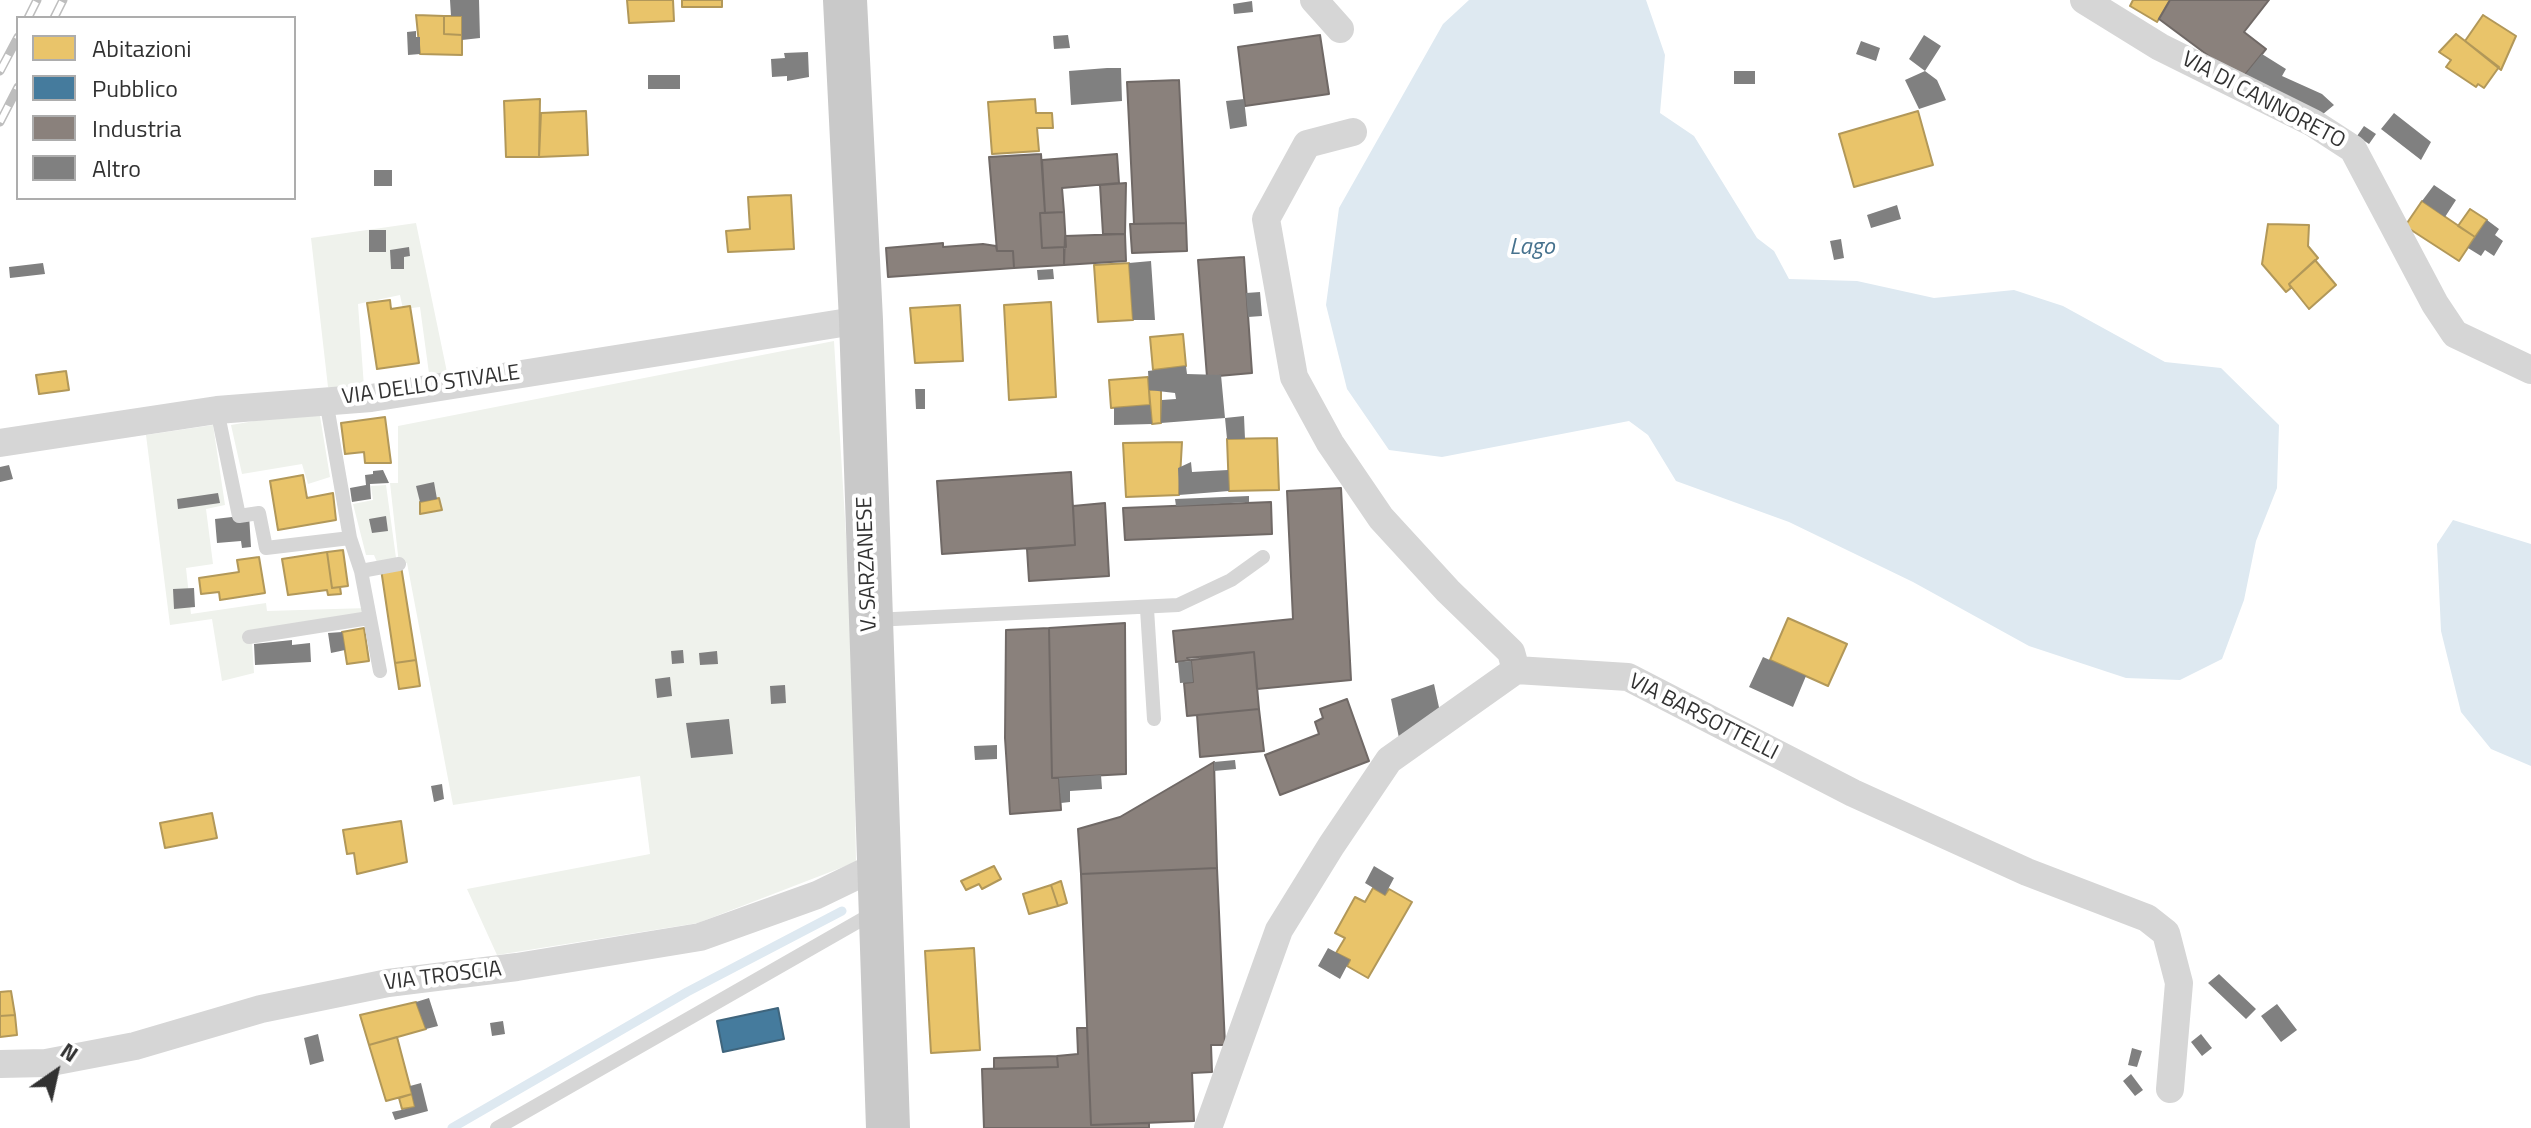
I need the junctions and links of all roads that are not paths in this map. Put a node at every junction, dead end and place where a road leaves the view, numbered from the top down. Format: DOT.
graph roads {
  1 [pos="845,0"];
  2 [pos="1314,0"];
  3 [pos="2084,0"];
  4 [pos="1340,29"];
  5 [pos="1353,132"];
  6 [pos="861,320"];
  7 [pos="2531,370"];
  8 [pos="326,400"];
  9 [pos="217,410"];
  10 [pos="0,443"];
  11 [pos="350,538"];
  12 [pos="1263,557"];
  13 [pos="399,564"];
  14 [pos="361,571"];
  15 [pos="1147,609"];
  16 [pos="369,618"];
  17 [pos="870,620"];
  18 [pos="249,637"];
  19 [pos="1516,670"];
  20 [pos="380,671"];
  21 [pos="1154,719"];
  22 [pos="879,865"];
  23 [pos="878,910"];
  24 [pos="0,1064"];
  25 [pos="2170,1089"];
  26 [pos="497,1128"];
  27 [pos="888,1128"];
  28 [pos="1208,1128"];
  1 -- 6 [label="main road, V. SARZANESE"];
  2 -- 4 [label="street"];
  3 -- 7 [label="street, VIA DI CANNORETO"];
  5 -- 19 [label="street"];
  6 -- 8 [label="street, VIA DELLO STIVALE"];
  6 -- 17 [label="main road, V. SARZANESE"];
  8 -- 9 [label="street, VIA DELLO STIVALE"];
  8 -- 11 [label="lane"];
  9 -- 10 [label="street, VIA DELLO STIVALE"];
  9 -- 11 [label="lane"];
  11 -- 14 [label="lane"];
  12 -- 15 [label="lane"];
  13 -- 14 [label="lane"];
  14 -- 16 [label="lane"];
  15 -- 17 [label="lane"];
  15 -- 21 [label="lane"];
  16 -- 18 [label="lane"];
  16 -- 20 [label="lane"];
  17 -- 22 [label="main road, V. SARZANESE"];
  19 -- 25 [label="street, VIA BARSOTTELLI"];
  19 -- 28 [label="street"];
  22 -- 23 [label="main road, V. SARZANESE"];
  22 -- 24 [label="street, VIA TROSCIA"];
  23 -- 26 [label="lane"];
  23 -- 27 [label="main road, V. SARZANESE"];
}
